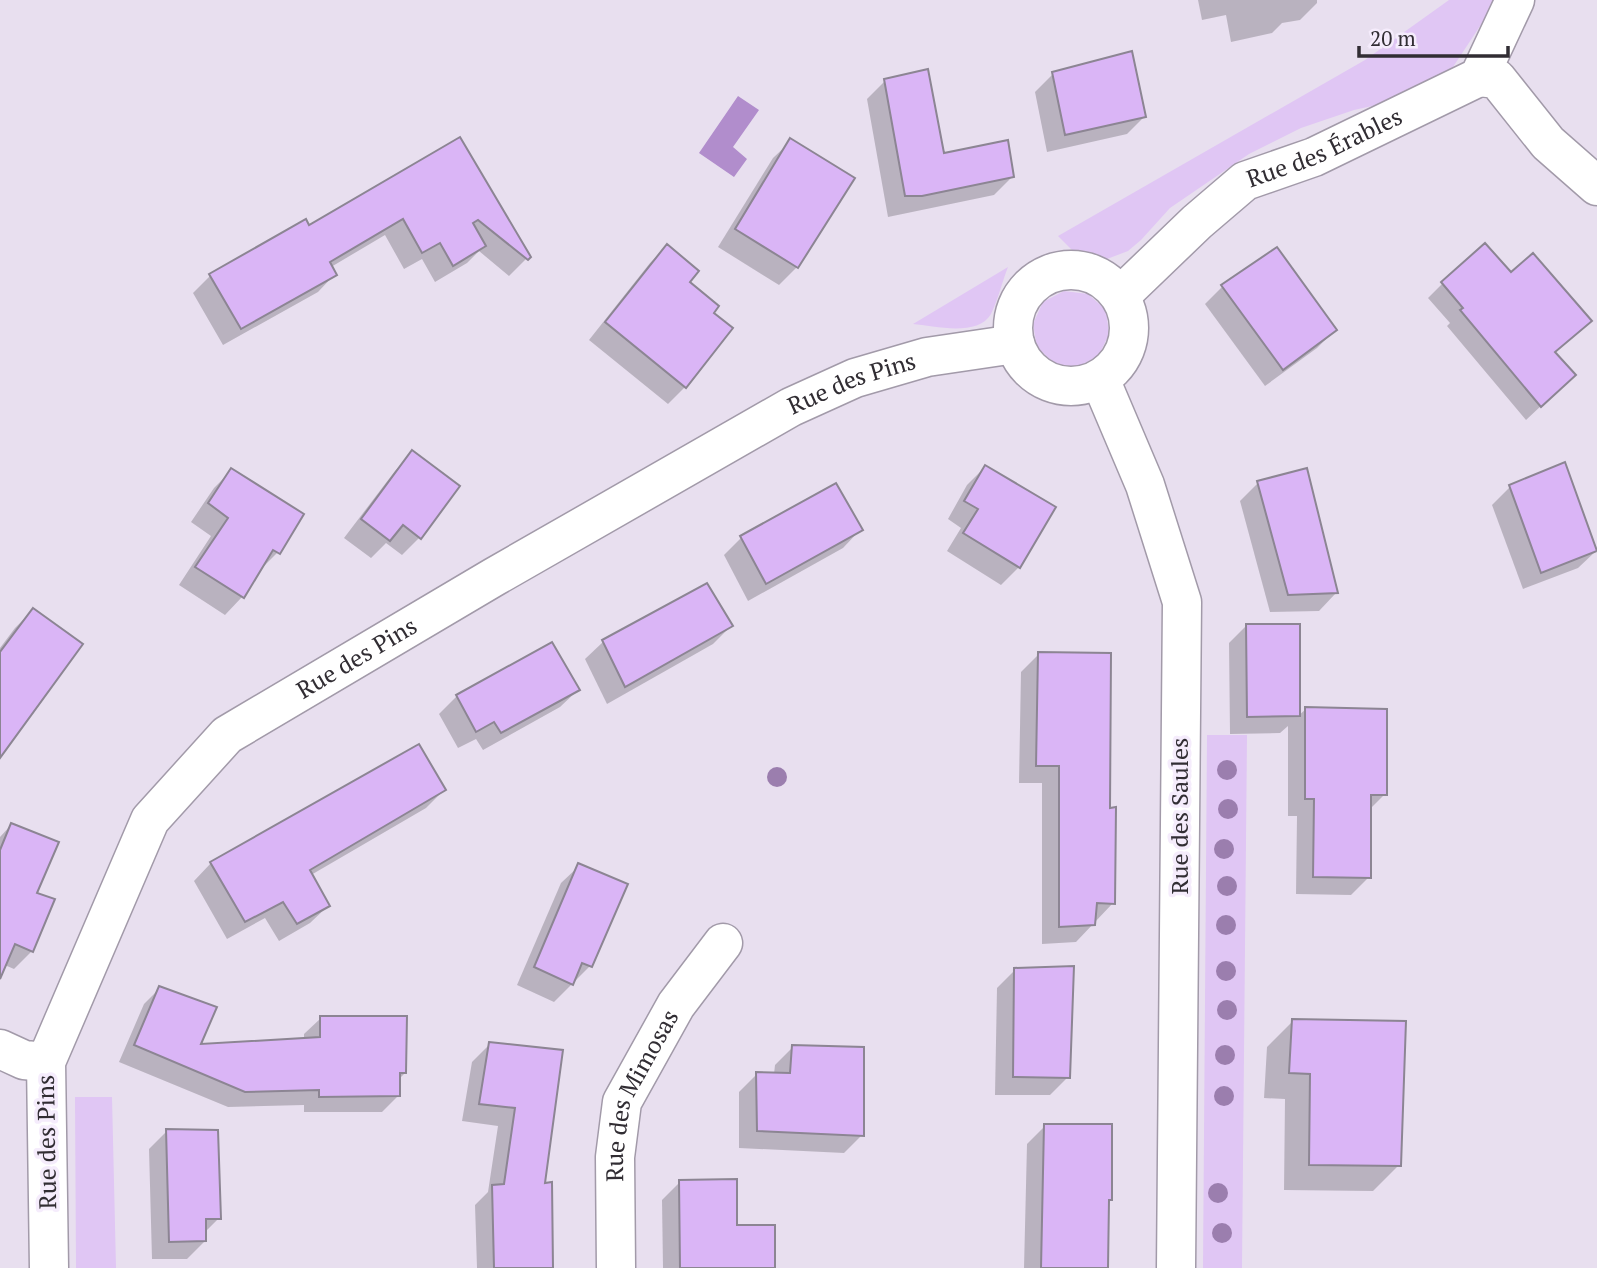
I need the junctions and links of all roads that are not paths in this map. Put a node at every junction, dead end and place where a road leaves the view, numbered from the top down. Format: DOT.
graph roads {
  1 [pos="1515,0"];
  2 [pos="1479,78"];
  3 [pos="1597,186"];
  4 [pos="1120,296"];
  5 [pos="1015,344"];
  6 [pos="1100,379"];
  7 [pos="723,943"];
  8 [pos="0,1049"];
  9 [pos="46,1062"];
  10 [pos="49,1268"];
  11 [pos="616,1268"];
  12 [pos="1176,1268"];
  1 -- 2 [label="street"];
  2 -- 3 [label="street"];
  2 -- 4 [label="street, Rue des Érables"];
  4 -- 5 [label="street"];
  4 -- 6 [label="street"];
  5 -- 6 [label="street"];
  5 -- 9 [label="street, Rue des Pins"];
  6 -- 12 [label="street, Rue des Saules"];
  7 -- 11 [label="street, Rue des Mimosas"];
  8 -- 9 [label="street"];
  9 -- 10 [label="street, Rue des Pins"];
}
